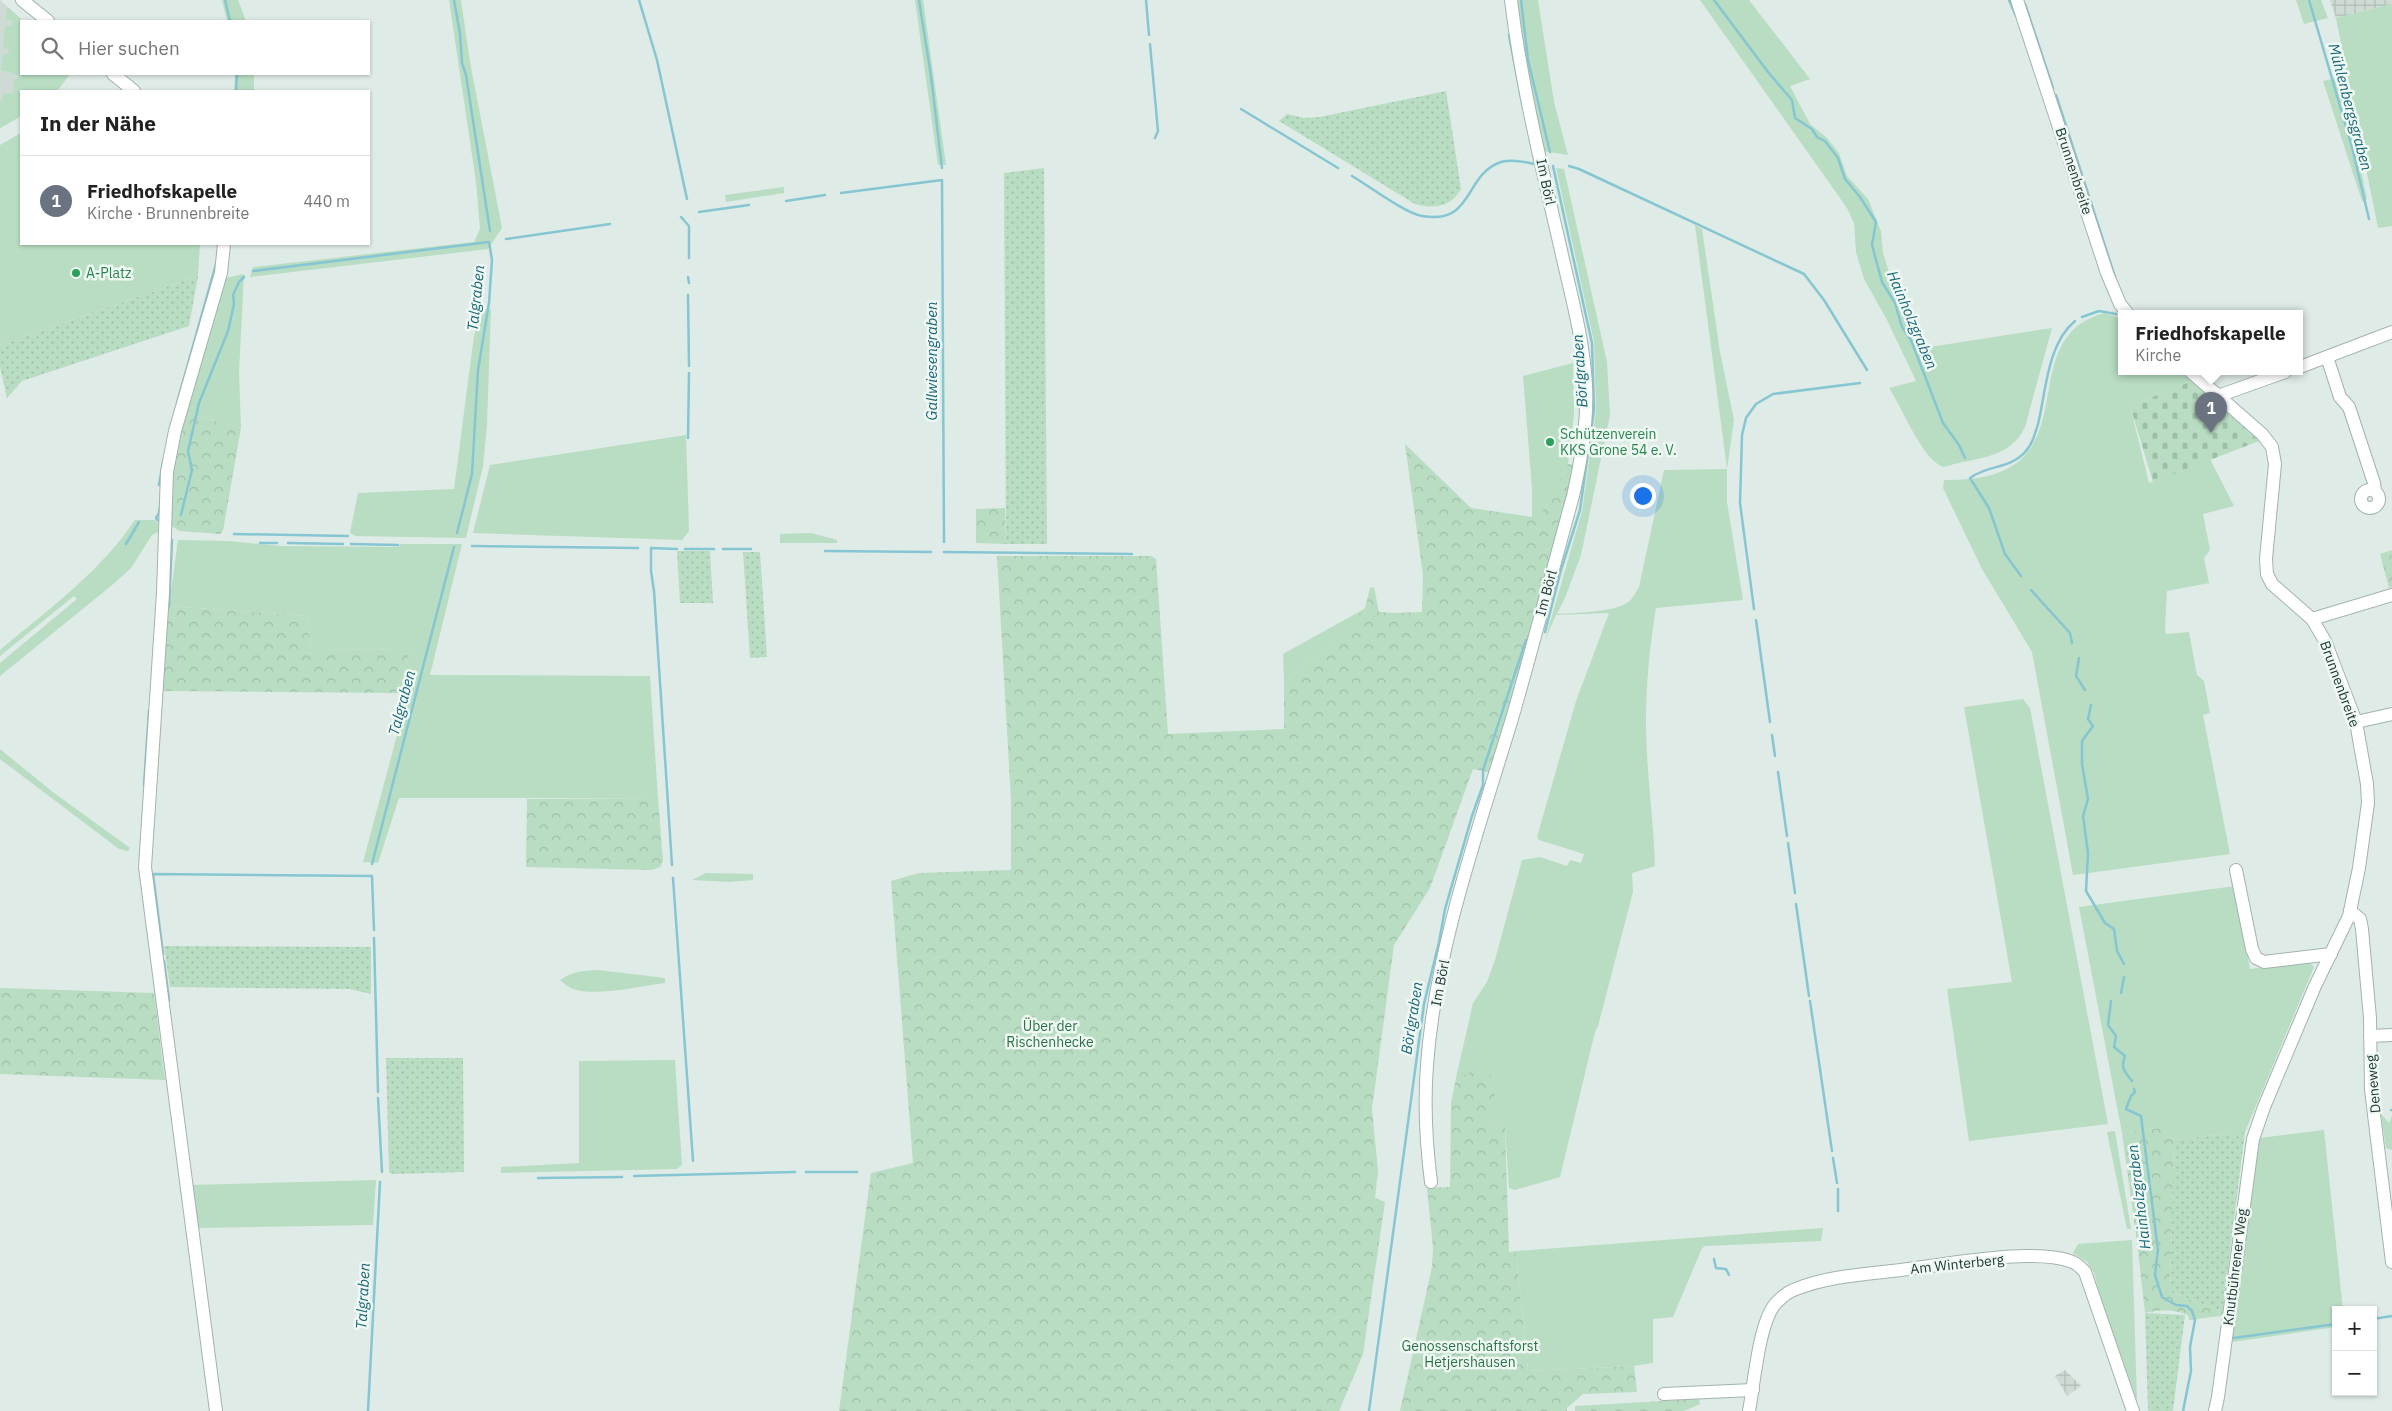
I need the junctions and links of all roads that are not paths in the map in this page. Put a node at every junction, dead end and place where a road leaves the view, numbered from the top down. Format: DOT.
graph roads {
  1 [pos="22,0"];
  2 [pos="1511,0"];
  3 [pos="2017,0"];
  4 [pos="47,20"];
  5 [pos="114,75"];
  6 [pos="133,90"];
  7 [pos="224,245"];
  8 [pos="2125,310"];
  9 [pos="2392,332"];
  10 [pos="2327,356"];
  11 [pos="2303,365"];
  12 [pos="2194,375"];
  13 [pos="2278,375"];
  14 [pos="2218,396"];
  15 [pos="2375,492"];
  16 [pos="2392,595"];
  17 [pos="2312,619"];
  18 [pos="2392,714"];
  19 [pos="2356,722"];
  20 [pos="2236,870"];
  21 [pos="2350,911"];
  22 [pos="2331,954"];
  23 [pos="2392,1035"];
  24 [pos="2370,1036"];
  25 [pos="2257,1123"];
  26 [pos="1430,1182"];
  27 [pos="2392,1261"];
  28 [pos="1753,1390"];
  29 [pos="1664,1394"];
  30 [pos="216,1411"];
  31 [pos="1749,1411"];
  32 [pos="2132,1411"];
  33 [pos="2215,1411"];
  1 -- 4 [label="street"];
  2 -- 26 [label="street, Im Börl"];
  3 -- 8 [label="street, Brunnenbreite"];
  5 -- 6 [label="street"];
  7 -- 30 [label="street"];
  9 -- 10 [label="street"];
  10 -- 11 [label="street"];
  10 -- 15 [label="street"];
  12 -- 14 [label="street, Brunnenbreite"];
  13 -- 14 [label="street"];
  14 -- 17 [label="street, Brunnenbreite"];
  16 -- 17 [label="street"];
  17 -- 19 [label="street, Brunnenbreite"];
  18 -- 19 [label="street"];
  19 -- 21 [label="street, Brunnenbreite"];
  20 -- 22 [label="street"];
  21 -- 22 [label="street, Brunnenbreite"];
  21 -- 24 [label="street, Deneweg"];
  22 -- 25 [label="street, Brunnenbreite"];
  23 -- 24 [label="street"];
  24 -- 27 [label="street, Deneweg"];
  25 -- 33 [label="street, Knutbührener Weg"];
  28 -- 29 [label="street"];
  28 -- 31 [label="street, Am Winterberg"];
  28 -- 32 [label="street, Am Winterberg"];
}
